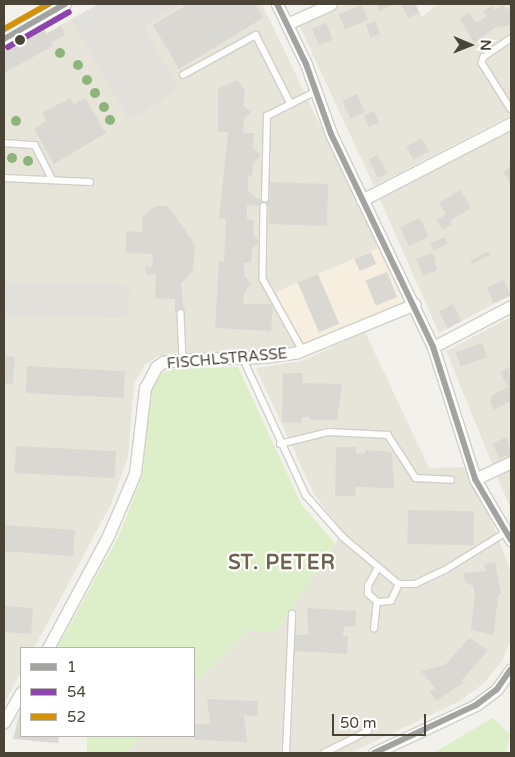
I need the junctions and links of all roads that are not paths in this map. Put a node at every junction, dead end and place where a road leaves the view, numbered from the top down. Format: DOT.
graph roads {
  1 [pos="65,4"];
  2 [pos="278,4"];
  3 [pos="331,4"];
  4 [pos="288,24"];
  5 [pos="4,38"];
  6 [pos="511,39"];
  7 [pos="183,75"];
  8 [pos="317,92"];
  9 [pos="291,104"];
  10 [pos="511,109"];
  11 [pos="511,123"];
  12 [pos="4,143"];
  13 [pos="4,178"];
  14 [pos="53,180"];
  15 [pos="90,182"];
  16 [pos="362,200"];
  17 [pos="414,304"];
  18 [pos="511,306"];
  19 [pos="181,313"];
  20 [pos="433,346"];
  21 [pos="303,351"];
  22 [pos="243,358"];
  23 [pos="183,360"];
  24 [pos="280,444"];
  25 [pos="511,462"];
  26 [pos="475,479"];
  27 [pos="451,480"];
  28 [pos="510,536"];
  29 [pos="378,568"];
  30 [pos="399,584"];
  31 [pos="377,602"];
  32 [pos="292,614"];
  33 [pos="374,628"];
  34 [pos="49,647"];
  35 [pos="511,669"];
  36 [pos="20,695"];
  37 [pos="4,722"];
  38 [pos="368,731"];
  39 [pos="286,753"];
  40 [pos="324,753"];
  41 [pos="374,753"];
  1 -- 5 [label="street"];
  2 -- 4 [label="street"];
  3 -- 4 [label="street"];
  4 -- 8 [label="street"];
  6 -- 10 [label="lane"];
  7 -- 9 [label="lane"];
  8 -- 9 [label="lane"];
  8 -- 16 [label="street"];
  9 -- 21 [label="lane"];
  11 -- 16 [label="street"];
  12 -- 14 [label="lane"];
  13 -- 14 [label="lane"];
  14 -- 15 [label="lane"];
  16 -- 17 [label="street"];
  17 -- 20 [label="street"];
  17 -- 21 [label="street, FISCHLSTRASSE"];
  18 -- 20 [label="street"];
  19 -- 23 [label="lane"];
  20 -- 26 [label="street"];
  21 -- 22 [label="street, FISCHLSTRASSE"];
  22 -- 23 [label="street, FISCHLSTRASSE"];
  22 -- 24 [label="lane"];
  23 -- 34 [label="street, FISCHLSTRASSE"];
  24 -- 27 [label="lane"];
  24 -- 29 [label="lane"];
  25 -- 26 [label="street"];
  26 -- 28 [label="street"];
  28 -- 30 [label="lane"];
  29 -- 30 [label="lane"];
  29 -- 31 [label="lane"];
  30 -- 31 [label="lane"];
  31 -- 33 [label="lane"];
  32 -- 39 [label="lane"];
  35 -- 41 [label="street"];
  36 -- 37 [label="street"];
  38 -- 40 [label="lane"];
}
